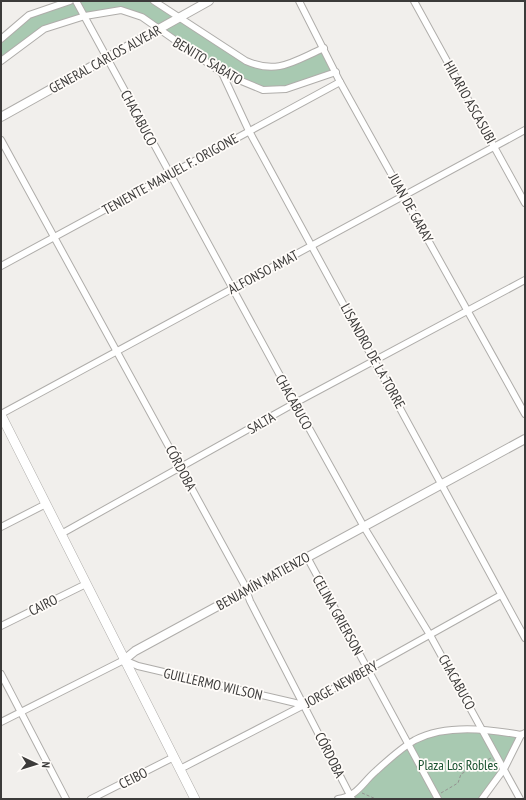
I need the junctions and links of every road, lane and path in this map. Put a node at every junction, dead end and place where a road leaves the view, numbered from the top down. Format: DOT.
graph roads {
  1 [pos="70,1"];
  2 [pos="76,1"];
  3 [pos="154,1"];
  4 [pos="209,1"];
  5 [pos="299,1"];
  6 [pos="414,1"];
  7 [pos="85,16"];
  8 [pos="180,17"];
  9 [pos="158,30"];
  10 [pos="1,39"];
  11 [pos="324,48"];
  12 [pos="107,58"];
  13 [pos="1,62"];
  14 [pos="336,72"];
  15 [pos="222,73"];
  16 [pos="340,82"];
  17 [pos="1,117"];
  18 [pos="525,130"];
  19 [pos="249,131"];
  20 [pos="1,140"];
  21 [pos="494,147"];
  22 [pos="169,174"];
  23 [pos="405,196"];
  24 [pos="525,203"];
  25 [pos="54,237"];
  26 [pos="312,246"];
  27 [pos="1,266"];
  28 [pos="525,280"];
  29 [pos="233,288"];
  30 [pos="467,311"];
  31 [pos="118,351"];
  32 [pos="376,360"];
  33 [pos="295,403"];
  34 [pos="1,414"];
  35 [pos="525,414"];
  36 [pos="3,425"];
  37 [pos="525,439"];
  38 [pos="181,468"];
  39 [pos="442,484"];
  40 [pos="46,504"];
  41 [pos="1,527"];
  42 [pos="364,527"];
  43 [pos="61,534"];
  44 [pos="307,558"];
  45 [pos="86,584"];
  46 [pos="246,591"];
  47 [pos="501,595"];
  48 [pos="1,626"];
  49 [pos="430,634"];
  50 [pos="525,638"];
  51 [pos="124,660"];
  52 [pos="368,668"];
  53 [pos="1,674"];
  54 [pos="304,705"];
  55 [pos="21,712"];
  56 [pos="1,722"];
  57 [pos="483,729"];
  58 [pos="523,734"];
  59 [pos="408,744"];
  60 [pos="497,755"];
  61 [pos="174,757"];
  62 [pos="180,769"];
  63 [pos="504,770"];
  64 [pos="356,791"];
  65 [pos="437,797"];
  66 [pos="352,798"];
  67 [pos="66,799"];
  68 [pos="91,799"];
  69 [pos="195,799"];
  70 [pos="338,799"];
  71 [pos="376,799"];
  72 [pos="482,799"];
  73 [pos="520,799"];
  1 -- 10 [label="street"];
  2 -- 7 [label="street, CHACABUCO"];
  3 -- 8 [label="street, BENITO SABATO"];
  4 -- 8 [label="street, GENERAL CARLOS ALVEAR"];
  5 -- 11 [label="street, JUAN DE GARAY"];
  6 -- 21 [label="street, HILARIO ASCASUBI"];
  7 -- 9 [label="street, BENITO SABATO"];
  7 -- 12 [label="street, CHACABUCO"];
  7 -- 13 [label="street, BENITO SABATO"];
  8 -- 9 [label="street, GENERAL CARLOS ALVEAR"];
  8 -- 11 [label="street, BENITO SABATO"];
  9 -- 12 [label="street, GENERAL CARLOS ALVEAR"];
  9 -- 15 [label="street, BENITO SABATO"];
  11 -- 14 [label="street, JUAN DE GARAY"];
  12 -- 17 [label="street, GENERAL CARLOS ALVEAR"];
  12 -- 22 [label="street, CHACABUCO"];
  14 -- 15 [label="street, BENITO SABATO"];
  14 -- 16 [label="street, JUAN DE GARAY"];
  15 -- 19 [label="street, LISANDRO DE LA TORRE"];
  16 -- 19 [label="street, TENIENTE MANUEL F. ORIGONE"];
  16 -- 23 [label="street, JUAN DE GARAY"];
  18 -- 21 [label="street, ALFONSO AMAT"];
  19 -- 22 [label="street, TENIENTE MANUEL F. ORIGONE"];
  19 -- 26 [label="street, LISANDRO DE LA TORRE"];
  20 -- 25 [label="street, CÓRDOBA"];
  21 -- 23 [label="street, ALFONSO AMAT"];
  21 -- 24 [label="street, HILARIO ASCASUBI"];
  22 -- 25 [label="street, TENIENTE MANUEL F. ORIGONE"];
  22 -- 29 [label="street, CHACABUCO"];
  23 -- 26 [label="street, ALFONSO AMAT"];
  23 -- 30 [label="street, JUAN DE GARAY"];
  25 -- 27 [label="street, TENIENTE MANUEL F. ORIGONE"];
  25 -- 31 [label="street, CÓRDOBA"];
  26 -- 29 [label="street, ALFONSO AMAT"];
  26 -- 32 [label="street, LISANDRO DE LA TORRE"];
  28 -- 30 [label="street, SALTA"];
  29 -- 31 [label="street, ALFONSO AMAT"];
  29 -- 33 [label="street, CHACABUCO"];
  30 -- 32 [label="street, SALTA"];
  30 -- 35 [label="street, JUAN DE GARAY"];
  31 -- 34 [label="street, ALFONSO AMAT"];
  31 -- 38 [label="street, CÓRDOBA"];
  32 -- 33 [label="street, SALTA"];
  32 -- 39 [label="street, LISANDRO DE LA TORRE"];
  33 -- 38 [label="street, SALTA"];
  33 -- 42 [label="street, CHACABUCO"];
  34 -- 36 [label="main road"];
  36 -- 40 [label="main road"];
  37 -- 39 [label="street, BENJAMÍN MATIENZO"];
  38 -- 43 [label="street, SALTA"];
  38 -- 46 [label="street, CÓRDOBA"];
  39 -- 42 [label="street, BENJAMÍN MATIENZO"];
  39 -- 47 [label="street, LISANDRO DE LA TORRE"];
  40 -- 41 [label="street"];
  40 -- 43 [label="main road"];
  42 -- 44 [label="street, BENJAMÍN MATIENZO"];
  42 -- 49 [label="street, CHACABUCO"];
  43 -- 45 [label="main road"];
  44 -- 46 [label="street, BENJAMÍN MATIENZO"];
  44 -- 52 [label="street, CELINA GRIERSON"];
  45 -- 48 [label="street, CAIRO"];
  45 -- 51 [label="main road"];
  46 -- 51 [label="street, BENJAMÍN MATIENZO"];
  46 -- 54 [label="street, CÓRDOBA"];
  47 -- 49 [label="street, JORGE NEWBERY"];
  47 -- 50 [label="street, LISANDRO DE LA TORRE"];
  49 -- 52 [label="street, JORGE NEWBERY"];
  49 -- 57 [label="street, CHACABUCO"];
  51 -- 54 [label="street, GUILLERMO WILSON"];
  51 -- 55 [label="street, BENJAMÍN MATIENZO"];
  51 -- 61 [label="main road"];
  52 -- 54 [label="street, JORGE NEWBERY"];
  52 -- 59 [label="street, CELINA GRIERSON"];
  53 -- 55 [label="street"];
  54 -- 62 [label="street, JORGE NEWBERY"];
  54 -- 66 [label="street, CÓRDOBA"];
  55 -- 56 [label="street, BENJAMÍN MATIENZO"];
  55 -- 67 [label="street"];
  57 -- 58 [label="street"];
  57 -- 59 [label="street"];
  57 -- 60 [label="street, CHACABUCO"];
  58 -- 63 [label="street"];
  59 -- 64 [label="street"];
  59 -- 65 [label="street, CELINA GRIERSON"];
  60 -- 63 [label="street, CHACABUCO"];
  60 -- 65 [label="path"];
  61 -- 62 [label="main road"];
  61 -- 68 [label="street, CEIBO"];
  62 -- 69 [label="main road"];
  63 -- 72 [label="street"];
  63 -- 73 [label="street, CHACABUCO"];
  64 -- 66 [label="street"];
  64 -- 71 [label="path"];
  66 -- 70 [label="street"];
}
